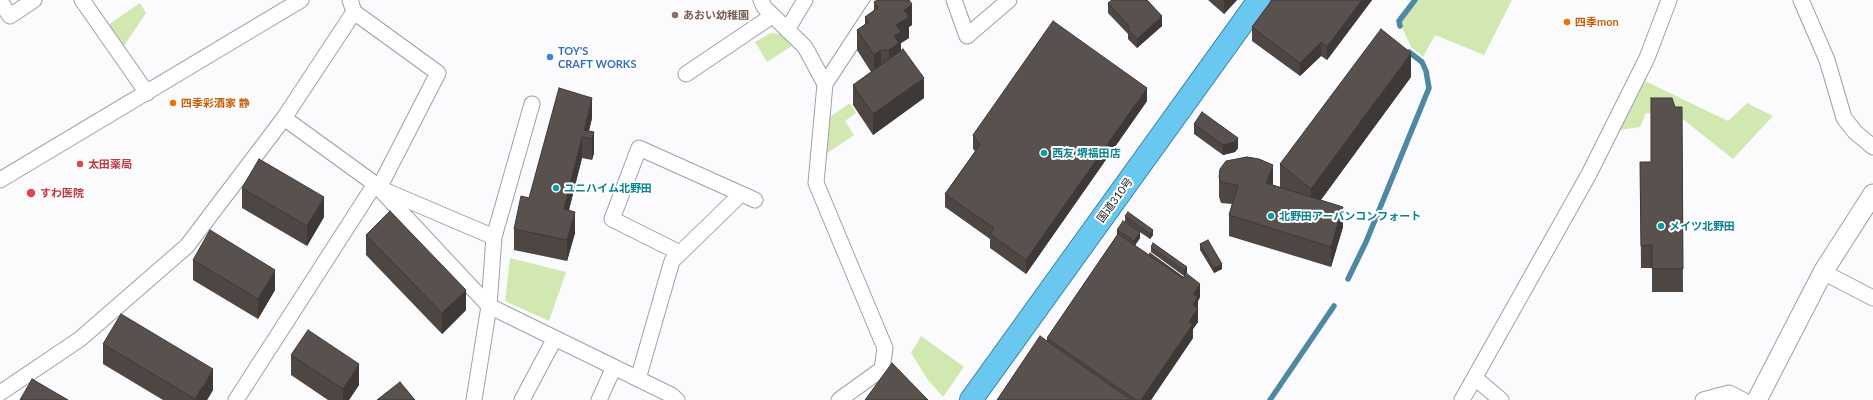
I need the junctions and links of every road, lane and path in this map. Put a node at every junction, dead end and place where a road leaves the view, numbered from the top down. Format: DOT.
graph roads {
  1 [pos="34,0"];
  2 [pos="82,0"];
  3 [pos="301,0"];
  4 [pos="761,0"];
  5 [pos="805,0"];
  6 [pos="880,0"];
  7 [pos="954,0"];
  8 [pos="1010,0"];
  9 [pos="1259,0"];
  10 [pos="1669,0"];
  11 [pos="1800,0"];
  12 [pos="0,1"];
  13 [pos="352,6"];
  14 [pos="772,16"];
  15 [pos="787,30"];
  16 [pos="686,74"];
  17 [pos="825,84"];
  18 [pos="147,93"];
  19 [pos="532,104"];
  20 [pos="284,118"];
  21 [pos="1873,147"];
  22 [pos="0,180"];
  23 [pos="377,186"];
  24 [pos="741,194"];
  25 [pos="1873,194"];
  26 [pos="755,200"];
  27 [pos="494,237"];
  28 [pos="680,253"];
  29 [pos="1823,272"];
  30 [pos="1873,298"];
  31 [pos="489,306"];
  32 [pos="555,338"];
  33 [pos="614,367"];
  34 [pos="1475,378"];
  35 [pos="638,379"];
  36 [pos="0,393"];
  37 [pos="236,400"];
  38 [pos="474,400"];
  39 [pos="522,400"];
  40 [pos="598,400"];
  41 [pos="677,400"];
  42 [pos="839,400"];
  43 [pos="971,400"];
  44 [pos="1462,400"];
  45 [pos="1501,400"];
  46 [pos="1703,400"];
  47 [pos="1743,400"];
  48 [pos="1757,400"];
  1 -- 12 [label="street"];
  2 -- 18 [label="street"];
  3 -- 18 [label="street"];
  4 -- 14 [label="street"];
  5 -- 15 [label="street"];
  6 -- 17 [label="street"];
  7 -- 8 [label="street"];
  9 -- 43 [label="highway, 国道310号"];
  10 -- 34 [label="street"];
  11 -- 21 [label="street"];
  13 -- 20 [label="street"];
  13 -- 23 [label="street"];
  14 -- 15 [label="street"];
  14 -- 16 [label="street"];
  15 -- 17 [label="street"];
  17 -- 42 [label="street"];
  18 -- 22 [label="street"];
  19 -- 27 [label="street"];
  20 -- 23 [label="street"];
  20 -- 36 [label="street"];
  23 -- 27 [label="street"];
  23 -- 31 [label="street"];
  23 -- 37 [label="street"];
  24 -- 26 [label="street"];
  24 -- 28 [label="street"];
  24 -- 28 [label="street"];
  25 -- 29 [label="street"];
  27 -- 31 [label="street"];
  28 -- 35 [label="street"];
  29 -- 30 [label="street"];
  29 -- 48 [label="street"];
  31 -- 32 [label="street"];
  31 -- 38 [label="street"];
  32 -- 33 [label="street"];
  32 -- 39 [label="street"];
  33 -- 35 [label="street"];
  33 -- 40 [label="street"];
  34 -- 44 [label="street"];
  34 -- 45 [label="street"];
  35 -- 41 [label="street"];
  46 -- 47 [label="street"];
}
